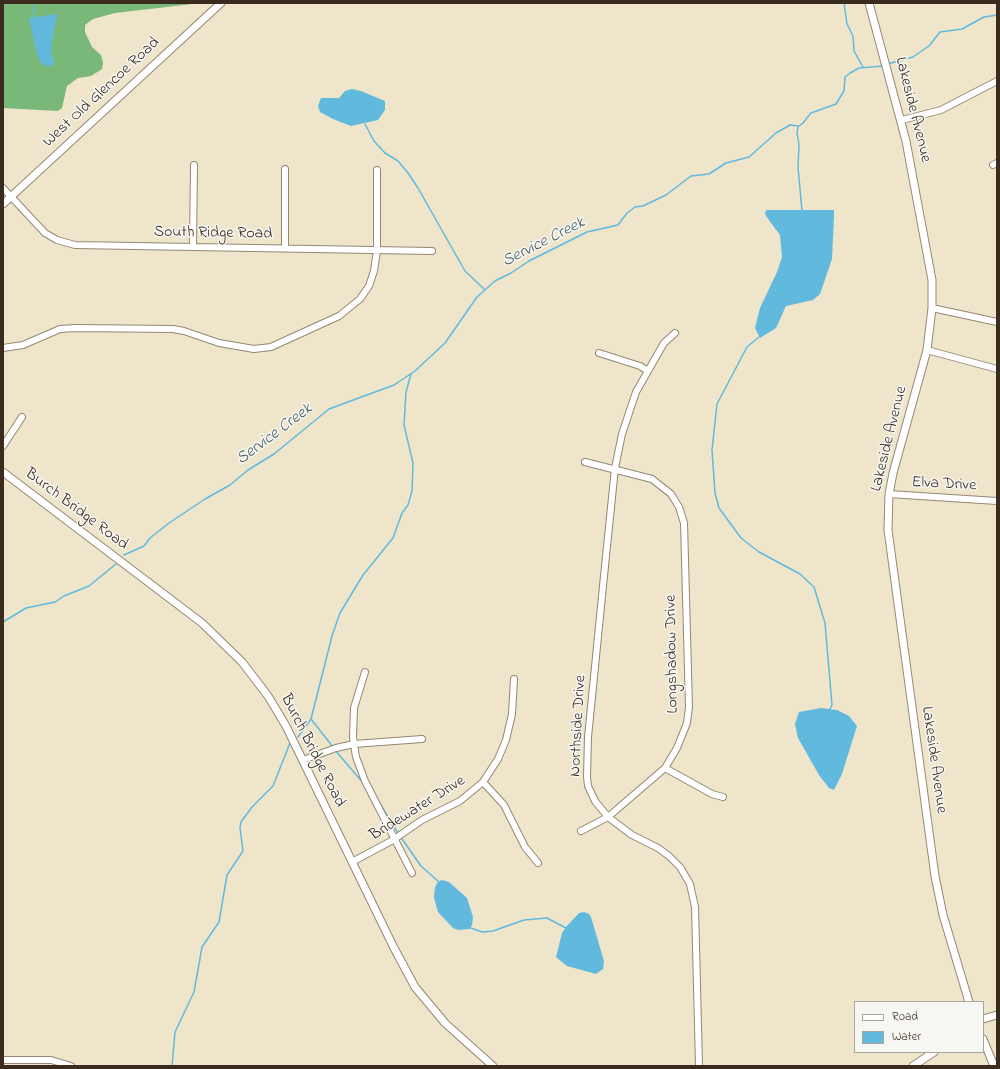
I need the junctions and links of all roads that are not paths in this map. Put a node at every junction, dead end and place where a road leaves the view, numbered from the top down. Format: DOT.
graph roads {
  1 [pos="221,3"];
  2 [pos="869,3"];
  3 [pos="997,81"];
  4 [pos="902,120"];
  5 [pos="194,165"];
  6 [pos="286,169"];
  7 [pos="377,170"];
  8 [pos="3,188"];
  9 [pos="11,197"];
  10 [pos="3,204"];
  11 [pos="193,246"];
  12 [pos="285,248"];
  13 [pos="377,250"];
  14 [pos="432,251"];
  15 [pos="932,308"];
  16 [pos="997,322"];
  17 [pos="675,333"];
  18 [pos="3,348"];
  19 [pos="927,350"];
  20 [pos="599,353"];
  21 [pos="997,369"];
  22 [pos="648,371"];
  23 [pos="22,417"];
  24 [pos="3,446"];
  25 [pos="585,462"];
  26 [pos="615,468"];
  27 [pos="3,472"];
  28 [pos="889,494"];
  29 [pos="997,501"];
  30 [pos="365,672"];
  31 [pos="514,679"];
  32 [pos="422,739"];
  33 [pos="354,744"];
  34 [pos="303,760"];
  35 [pos="665,768"];
  36 [pos="483,782"];
  37 [pos="723,797"];
  38 [pos="608,817"];
  39 [pos="581,831"];
  40 [pos="393,840"];
  41 [pos="352,862"];
  42 [pos="538,863"];
  43 [pos="412,873"];
  44 [pos="969,1001"];
  45 [pos="997,1015"];
  46 [pos="984,1019"];
  47 [pos="984,1042"];
  48 [pos="932,1053"];
  49 [pos="3,1060"];
  50 [pos="71,1066"];
  51 [pos="493,1066"];
  52 [pos="699,1066"];
  53 [pos="913,1066"];
  54 [pos="994,1066"];
  1 -- 9 [label="street, West Old Glencoe Road"];
  2 -- 4 [label="street, Lakeside Avenue"];
  3 -- 4 [label="street"];
  4 -- 15 [label="street, Lakeside Avenue"];
  5 -- 11 [label="street"];
  6 -- 12 [label="street"];
  7 -- 13 [label="street"];
  8 -- 9 [label="street, South Ridge Road"];
  9 -- 10 [label="street, West Old Glencoe Road"];
  9 -- 11 [label="street, South Ridge Road"];
  11 -- 12 [label="street, South Ridge Road"];
  12 -- 13 [label="street, South Ridge Road"];
  13 -- 14 [label="street, South Ridge Road"];
  13 -- 18 [label="street"];
  15 -- 16 [label="street"];
  15 -- 19 [label="street, Lakeside Avenue"];
  17 -- 22 [label="street, Northside Drive"];
  19 -- 21 [label="street"];
  19 -- 28 [label="street, Lakeside Avenue"];
  20 -- 22 [label="street"];
  22 -- 26 [label="street, Northside Drive"];
  23 -- 24 [label="street"];
  25 -- 26 [label="street, Longshadow Drive"];
  26 -- 35 [label="street, Longshadow Drive"];
  26 -- 38 [label="street, Northside Drive"];
  27 -- 34 [label="street, Burch Bridge Road"];
  28 -- 29 [label="street, Elva Drive"];
  28 -- 44 [label="street, Lakeside Avenue"];
  30 -- 33 [label="street"];
  31 -- 36 [label="street, Bridewater Drive"];
  32 -- 33 [label="street"];
  33 -- 34 [label="street"];
  33 -- 40 [label="street"];
  34 -- 41 [label="street, Burch Bridge Road"];
  35 -- 37 [label="street"];
  35 -- 38 [label="street, Longshadow Drive"];
  36 -- 40 [label="street, Bridewater Drive"];
  36 -- 42 [label="street"];
  38 -- 39 [label="street, Longshadow Drive"];
  38 -- 52 [label="street, Northside Drive"];
  40 -- 41 [label="street, Bridewater Drive"];
  40 -- 43 [label="street"];
  41 -- 51 [label="street, Burch Bridge Road"];
  45 -- 46 [label="street"];
  47 -- 54 [label="street"];
  48 -- 53 [label="street"];
  49 -- 50 [label="street"];
}
